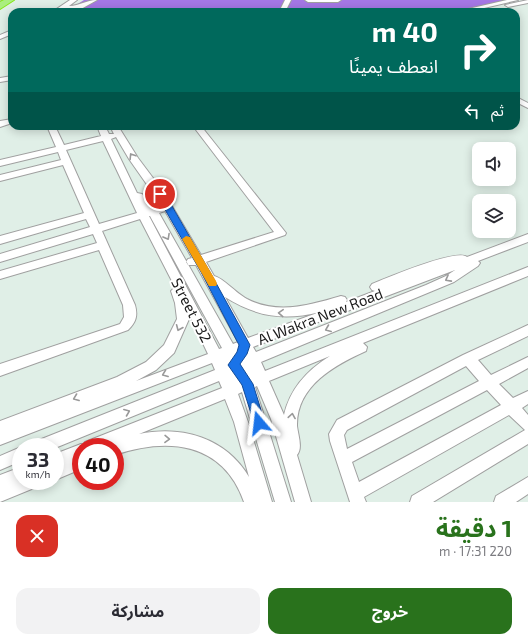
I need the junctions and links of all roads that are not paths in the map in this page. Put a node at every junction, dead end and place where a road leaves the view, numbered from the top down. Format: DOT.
graph roads {
  1 [pos="10,0"];
  2 [pos="74,0"];
  3 [pos="82,0"];
  4 [pos="94,0"];
  5 [pos="308,0"];
  6 [pos="338,0"];
  7 [pos="515,0"];
  8 [pos="528,1"];
  9 [pos="0,6"];
  10 [pos="65,8"];
  11 [pos="66,8"];
  12 [pos="79,8"];
  13 [pos="477,8"];
  14 [pos="496,8"];
  15 [pos="53,130"];
  16 [pos="103,130"];
  17 [pos="117,130"];
  18 [pos="200,130"];
  19 [pos="107,137"];
  20 [pos="61,148"];
  21 [pos="66,161"];
  22 [pos="0,163"];
  23 [pos="119,165"];
  24 [pos="0,178"];
  25 [pos="168,207"];
  26 [pos="145,214"];
  27 [pos="90,215"];
  28 [pos="60,224"];
  29 [pos="96,230"];
  30 [pos="528,238"];
  31 [pos="64,239"];
  32 [pos="0,240"];
  33 [pos="103,245"];
  34 [pos="493,251"];
  35 [pos="69,255"];
  36 [pos="478,257"];
  37 [pos="0,258"];
  38 [pos="199,260"];
  39 [pos="183,265"];
  40 [pos="528,271"];
  41 [pos="206,272"];
  42 [pos="0,275"];
  43 [pos="528,278"];
  44 [pos="528,330"];
  45 [pos="245,345"];
  46 [pos="230,350"];
  47 [pos="214,356"];
  48 [pos="252,359"];
  49 [pos="468,359"];
  50 [pos="528,362"];
  51 [pos="0,370"];
  52 [pos="240,372"];
  53 [pos="488,381"];
  54 [pos="230,391"];
  55 [pos="528,397"];
  56 [pos="511,406"];
  57 [pos="528,425"];
  58 [pos="0,428"];
  59 [pos="528,436"];
  60 [pos="0,438"];
  61 [pos="63,438"];
  62 [pos="112,438"];
  63 [pos="124,444"];
  64 [pos="12,458"];
  65 [pos="343,459"];
  66 [pos="0,463"];
  67 [pos="294,468"];
  68 [pos="12,478"];
  69 [pos="0,483"];
  70 [pos="528,485"];
  71 [pos="12,489"];
  72 [pos="0,494"];
  73 [pos="357,497"];
  74 [pos="252,502"];
  75 [pos="264,502"];
  76 [pos="283,502"];
  77 [pos="303,502"];
  78 [pos="418,502"];
  79 [pos="502,502"];
  1 -- 9 [label="highway"];
  2 -- 10 [label="street"];
  3 -- 11 [label="street"];
  4 -- 12 [label="street"];
  5 -- 6 [label="street"];
  7 -- 13 [label="street"];
  8 -- 14 [label="street"];
  15 -- 20 [label="street"];
  16 -- 19 [label="street, Street 532"];
  17 -- 19 [label="street"];
  25 -- 17 [label="street, Street 532, one-way"];
  18 -- 38 [label="street"];
  19 -- 20 [label="street"];
  19 -- 23 [label="street, Street 532"];
  20 -- 21 [label="street"];
  20 -- 22 [label="street"];
  21 -- 24 [label="street"];
  21 -- 27 [label="street"];
  23 -- 26 [label="street, Street 532"];
  23 -- 26 [label="street"];
  25 -- 26 [label="street"];
  25 -- 38 [label="street, Street 532"];
  26 -- 29 [label="street"];
  26 -- 39 [label="street, one-way"];
  26 -- 47 [label="street, Street 532"];
  26 -- 58 [label="street, one-way"];
  27 -- 28 [label="street"];
  27 -- 29 [label="street"];
  28 -- 31 [label="street"];
  28 -- 32 [label="street"];
  29 -- 31 [label="street"];
  29 -- 33 [label="street"];
  30 -- 34 [label="street, Al Wakra New Road"];
  31 -- 35 [label="street"];
  31 -- 37 [label="street"];
  33 -- 35 [label="street"];
  33 -- 51 [label="street"];
  34 -- 36 [label="street, Al Wakra New Road"];
  34 -- 48 [label="street, one-way"];
  35 -- 42 [label="street"];
  36 -- 41 [label="street, one-way"];
  36 -- 45 [label="street, Al Wakra New Road"];
  38 -- 39 [label="street"];
  38 -- 41 [label="street, Street 532"];
  39 -- 46 [label="street"];
  40 -- 52 [label="street"];
  41 -- 45 [label="street, Street 532"];
  67 -- 43 [label="street, one-way"];
  44 -- 49 [label="street"];
  45 -- 46 [label="street, Al Wakra New Road"];
  45 -- 48 [label="street, Street 532"];
  45 -- 52 [label="street"];
  46 -- 47 [label="street, Al Wakra New Road"];
  46 -- 52 [label="street"];
  47 -- 52 [label="street"];
  47 -- 60 [label="street, Al Wakra New Road, one-way"];
  48 -- 52 [label="street"];
  48 -- 52 [label="street, Street 532"];
  49 -- 53 [label="street"];
  49 -- 65 [label="street"];
  50 -- 53 [label="street"];
  52 -- 54 [label="street"];
  52 -- 54 [label="street, Street 532"];
  61 -- 52 [label="street, one-way"];
  52 -- 67 [label="street, Street 532"];
  52 -- 76 [label="street"];
  53 -- 56 [label="street"];
  53 -- 65 [label="street"];
  54 -- 62 [label="street"];
  54 -- 75 [label="street, Street 532"];
  55 -- 56 [label="street"];
  56 -- 57 [label="street"];
  56 -- 73 [label="street"];
  59 -- 78 [label="street"];
  63 -- 74 [label="street, one-way"];
  64 -- 66 [label="street"];
  65 -- 73 [label="street"];
  67 -- 77 [label="street, Street 532"];
  68 -- 69 [label="street"];
  70 -- 79 [label="street"];
  71 -- 72 [label="street"];
}
